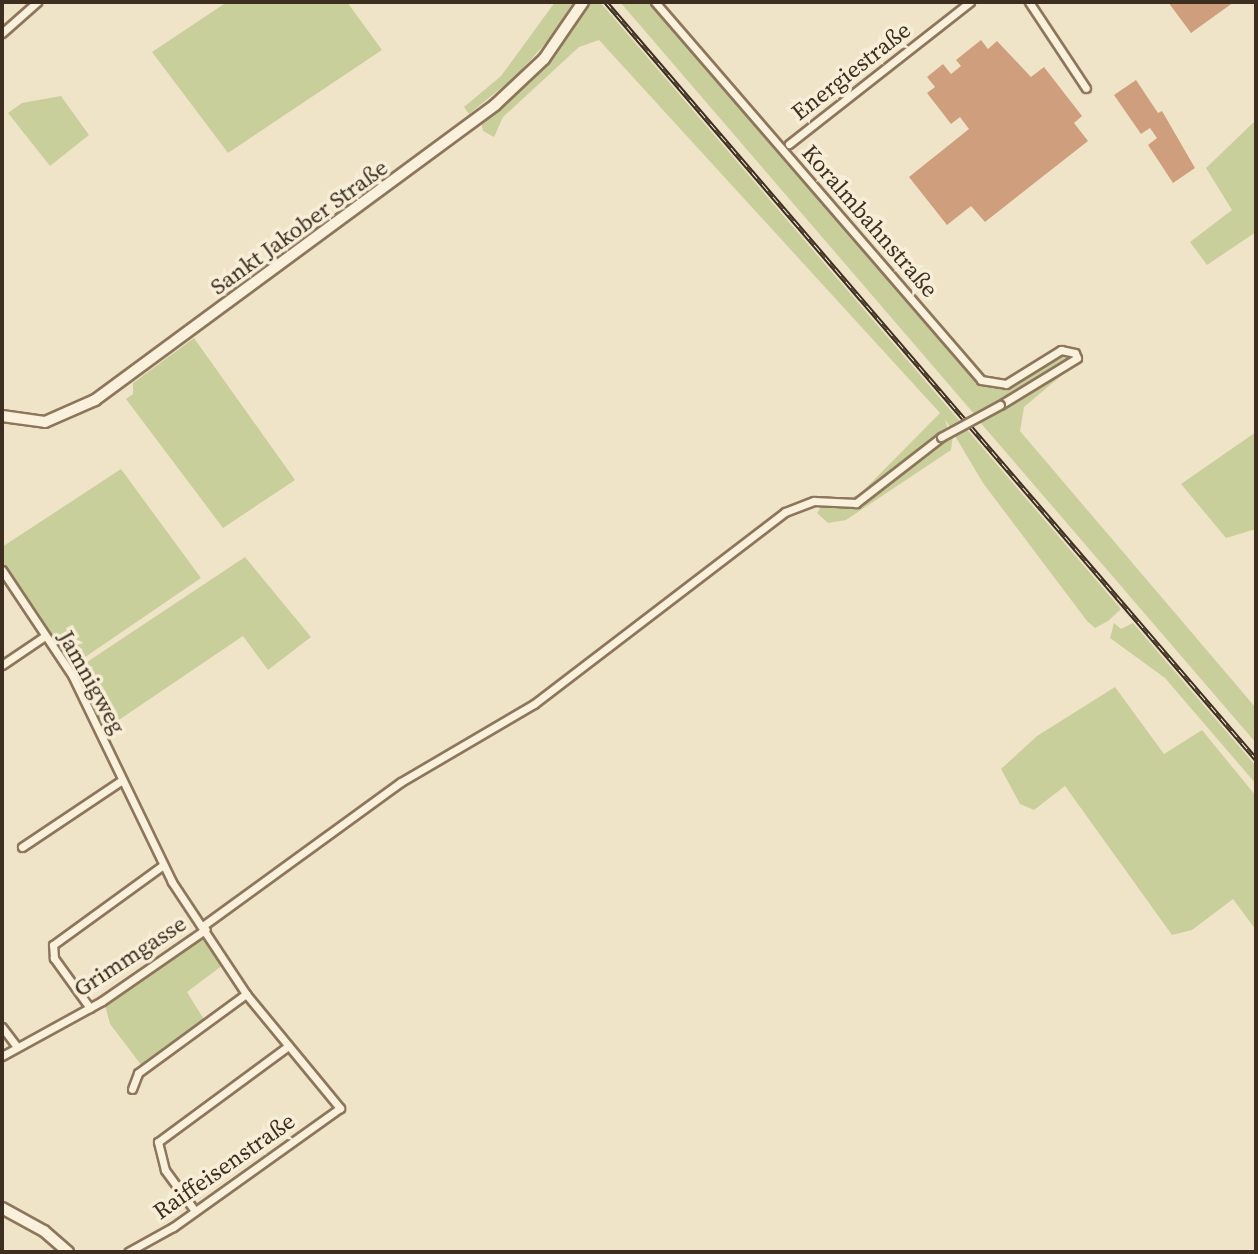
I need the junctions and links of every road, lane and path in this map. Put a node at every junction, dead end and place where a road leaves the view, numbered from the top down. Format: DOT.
graph roads {
  1 [pos="37,2"];
  2 [pos="583,2"];
  3 [pos="655,2"];
  4 [pos="970,2"];
  5 [pos="1029,2"];
  6 [pos="2,33"];
  7 [pos="1086,88"];
  8 [pos="789,144"];
  9 [pos="1077,358"];
  10 [pos="2,416"];
  11 [pos="2,570"];
  12 [pos="45,636"];
  13 [pos="2,665"];
  14 [pos="122,780"];
  15 [pos="22,847"];
  16 [pos="163,865"];
  17 [pos="205,927"];
  18 [pos="246,994"];
  19 [pos="90,1008"];
  20 [pos="2,1027"];
  21 [pos="288,1046"];
  22 [pos="17,1047"];
  23 [pos="2,1056"];
  24 [pos="132,1089"];
  25 [pos="340,1108"];
  26 [pos="2,1208"];
  27 [pos="195,1212"];
  28 [pos="68,1252"];
  29 [pos="128,1252"];
  1 -- 6 [label="street"];
  2 -- 10 [label="main road, Sankt Jakober Straße"];
  3 -- 9 [label="street, Koralmbahnstraße"];
  4 -- 8 [label="street, Energiestraße"];
  5 -- 7 [label="street"];
  9 -- 17 [label="street, Grimmgasse, bridge"];
  11 -- 12 [label="street, Jamnigweg"];
  12 -- 13 [label="street"];
  12 -- 14 [label="street, Jamnigweg"];
  14 -- 15 [label="street"];
  14 -- 16 [label="street, Jamnigweg"];
  16 -- 17 [label="street, Jamnigweg"];
  16 -- 19 [label="street"];
  17 -- 18 [label="street, Jamnigweg"];
  17 -- 19 [label="street, Grimmgasse"];
  18 -- 21 [label="street, Jamnigweg"];
  18 -- 24 [label="street"];
  19 -- 22 [label="street, Grimmgasse"];
  20 -- 22 [label="street"];
  21 -- 25 [label="street, Jamnigweg"];
  21 -- 27 [label="street"];
  22 -- 23 [label="street, Grimmgasse"];
  25 -- 27 [label="street, Raiffeisenstraße"];
  26 -- 28 [label="main road"];
  27 -- 29 [label="street, Raiffeisenstraße"];
}
